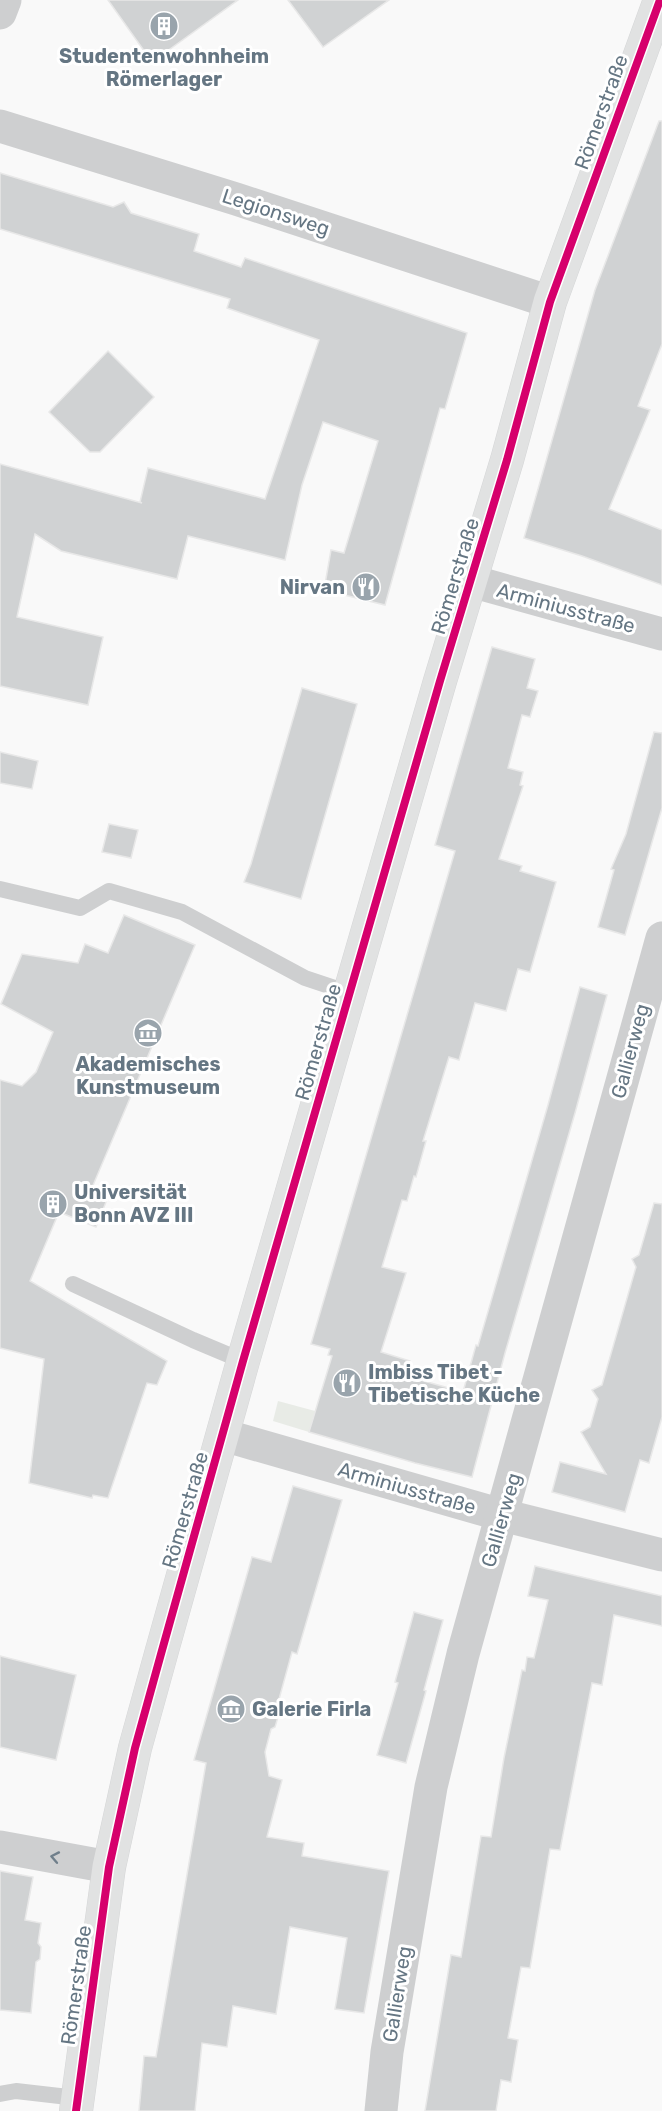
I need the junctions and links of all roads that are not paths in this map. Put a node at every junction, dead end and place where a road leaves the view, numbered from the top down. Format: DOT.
graph roads {
  1 [pos="5,0"];
  2 [pos="660,0"];
  3 [pos="0,13"];
  4 [pos="0,126"];
  5 [pos="550,302"];
  6 [pos="471,581"];
  7 [pos="662,634"];
  8 [pos="0,890"];
  9 [pos="662,938"];
  10 [pos="350,993"];
  11 [pos="73,1284"];
  12 [pos="243,1361"];
  13 [pos="224,1435"];
  14 [pos="502,1515"];
  15 [pos="662,1555"];
  16 [pos="0,1847"];
  17 [pos="109,1867"];
  18 [pos="0,2094"];
  19 [pos="77,2104"];
  20 [pos="381,2111"];
  1 -- 3 [label="street"];
  2 -- 5 [label="street, Römerstraße"];
  4 -- 5 [label="street, Legionsweg"];
  5 -- 6 [label="street, Römerstraße"];
  6 -- 7 [label="street, Arminiusstraße"];
  6 -- 10 [label="street, Römerstraße"];
  8 -- 10 [label="lane"];
  9 -- 14 [label="street, Gallierweg"];
  10 -- 12 [label="street, Römerstraße"];
  11 -- 12 [label="lane"];
  12 -- 13 [label="street, Römerstraße"];
  13 -- 14 [label="street, Arminiusstraße"];
  13 -- 17 [label="street, Römerstraße"];
  14 -- 15 [label="street, Arminiusstraße"];
  14 -- 20 [label="street, Gallierweg"];
  17 -- 16 [label="street, one-way"];
  17 -- 19 [label="street, Römerstraße"];
  18 -- 19 [label="lane"];
}
